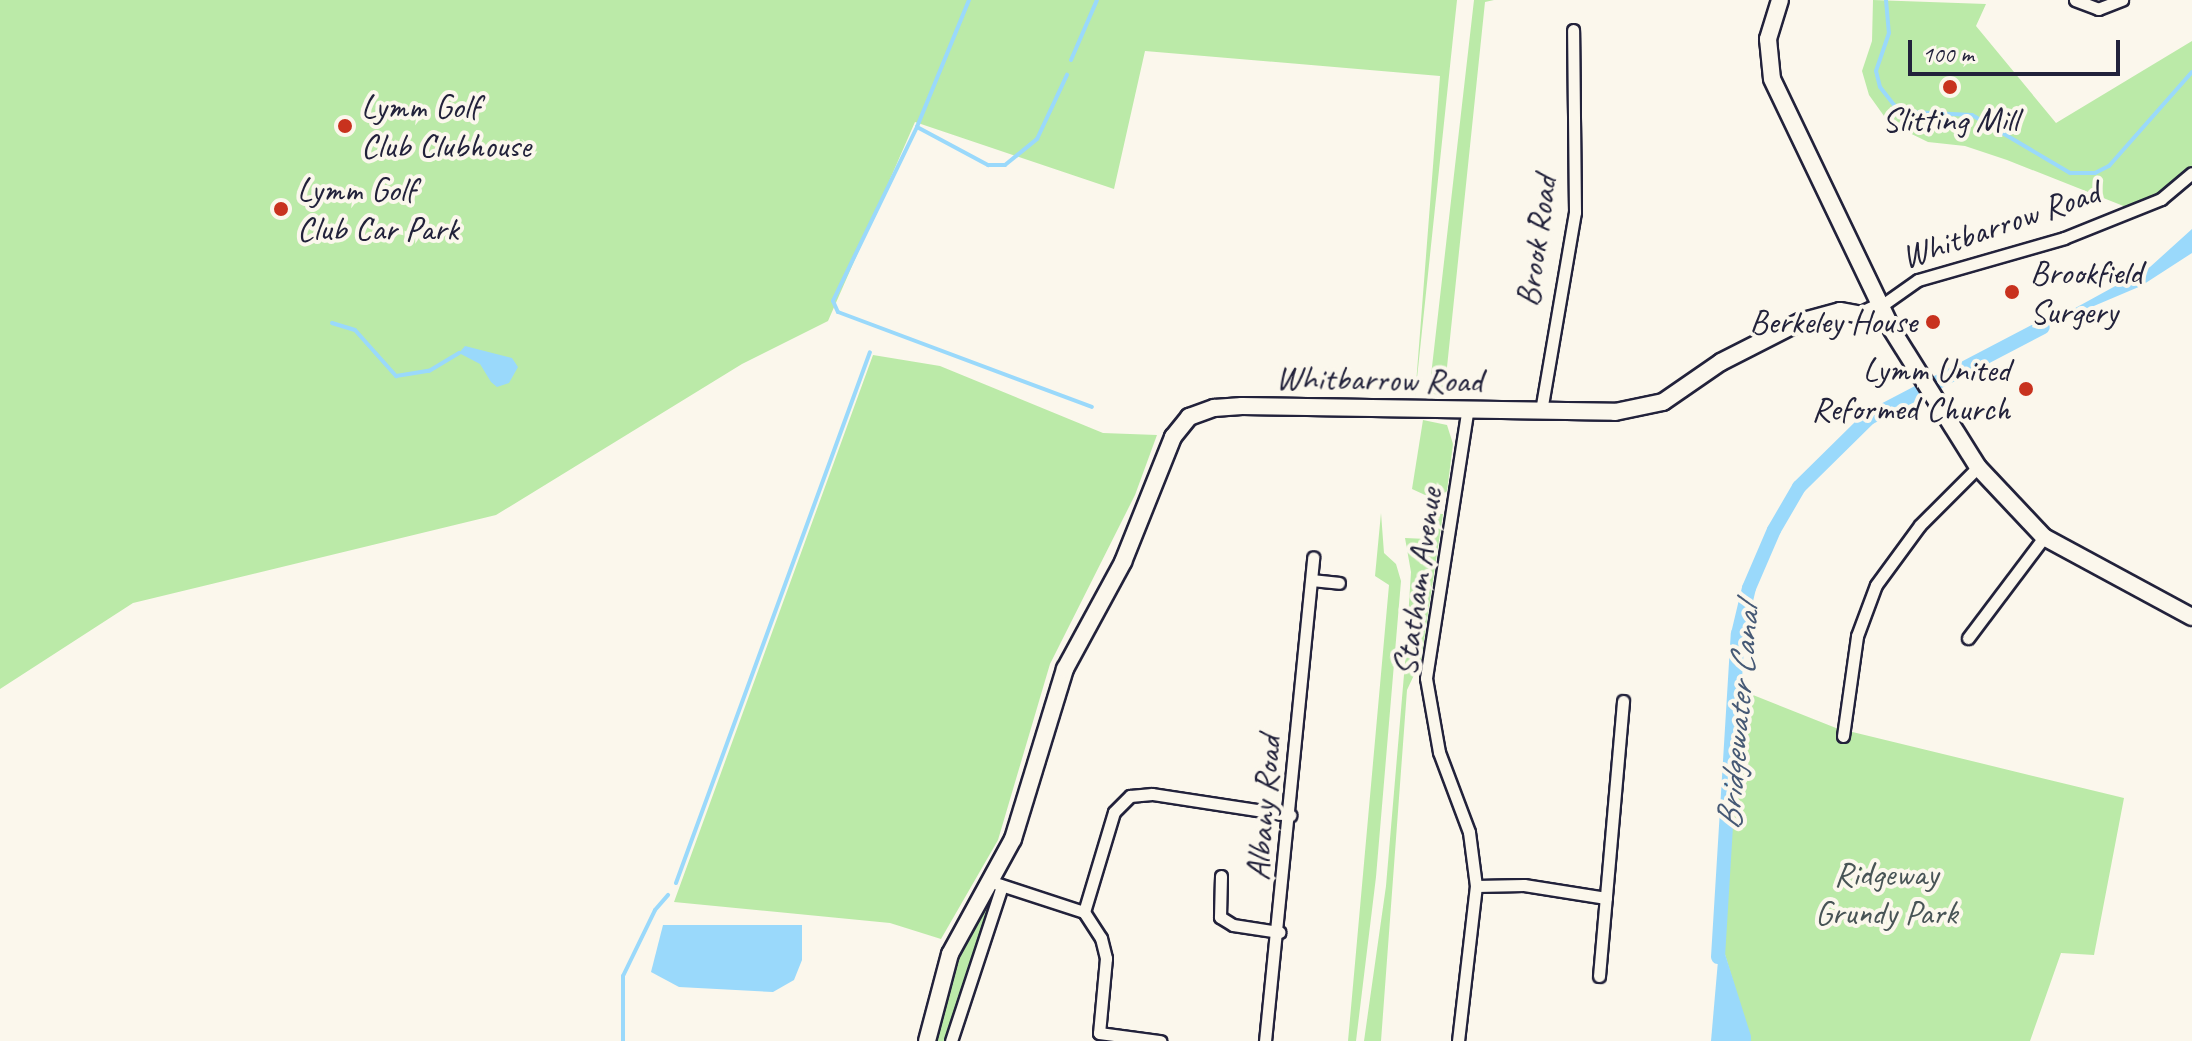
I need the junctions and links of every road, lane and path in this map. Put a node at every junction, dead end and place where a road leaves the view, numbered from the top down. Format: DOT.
graph roads {
  1 [pos="1780,0"];
  2 [pos="2075,0"];
  3 [pos="2122,0"];
  4 [pos="1573,30"];
  5 [pos="2192,173"];
  6 [pos="1881,306"];
  7 [pos="1541,411"];
  8 [pos="1467,412"];
  9 [pos="1978,467"];
  10 [pos="2044,537"];
  11 [pos="1313,557"];
  12 [pos="1312,580"];
  13 [pos="1339,583"];
  14 [pos="2192,617"];
  15 [pos="1968,638"];
  16 [pos="1623,701"];
  17 [pos="1843,736"];
  18 [pos="1290,815"];
  19 [pos="1221,876"];
  20 [pos="997,884"];
  21 [pos="1476,886"];
  22 [pos="1606,898"];
  23 [pos="1084,912"];
  24 [pos="1279,932"];
  25 [pos="1599,976"];
  26 [pos="927,1041"];
  27 [pos="951,1041"];
  28 [pos="1160,1041"];
  29 [pos="1265,1041"];
  30 [pos="1458,1041"];
  1 -- 6 [label="street"];
  2 -- 3 [label="street"];
  4 -- 7 [label="street, Brook Road"];
  5 -- 6 [label="street, Whitbarrow Road"];
  6 -- 7 [label="street, Whitbarrow Road"];
  6 -- 9 [label="street"];
  7 -- 8 [label="street, Whitbarrow Road"];
  8 -- 20 [label="street, Whitbarrow Road"];
  8 -- 21 [label="street, Statham Avenue"];
  9 -- 10 [label="street"];
  9 -- 17 [label="street"];
  10 -- 14 [label="street"];
  10 -- 15 [label="street"];
  11 -- 12 [label="street, Albany Road"];
  12 -- 13 [label="street"];
  12 -- 18 [label="street, Albany Road"];
  16 -- 22 [label="street"];
  18 -- 23 [label="street"];
  18 -- 24 [label="street, Albany Road"];
  19 -- 24 [label="street"];
  20 -- 23 [label="street"];
  20 -- 26 [label="street, Whitbarrow Road"];
  20 -- 27 [label="street"];
  21 -- 22 [label="street"];
  21 -- 30 [label="street, Statham Avenue"];
  22 -- 25 [label="street"];
  23 -- 28 [label="street"];
  24 -- 29 [label="street, Albany Road"];
}
